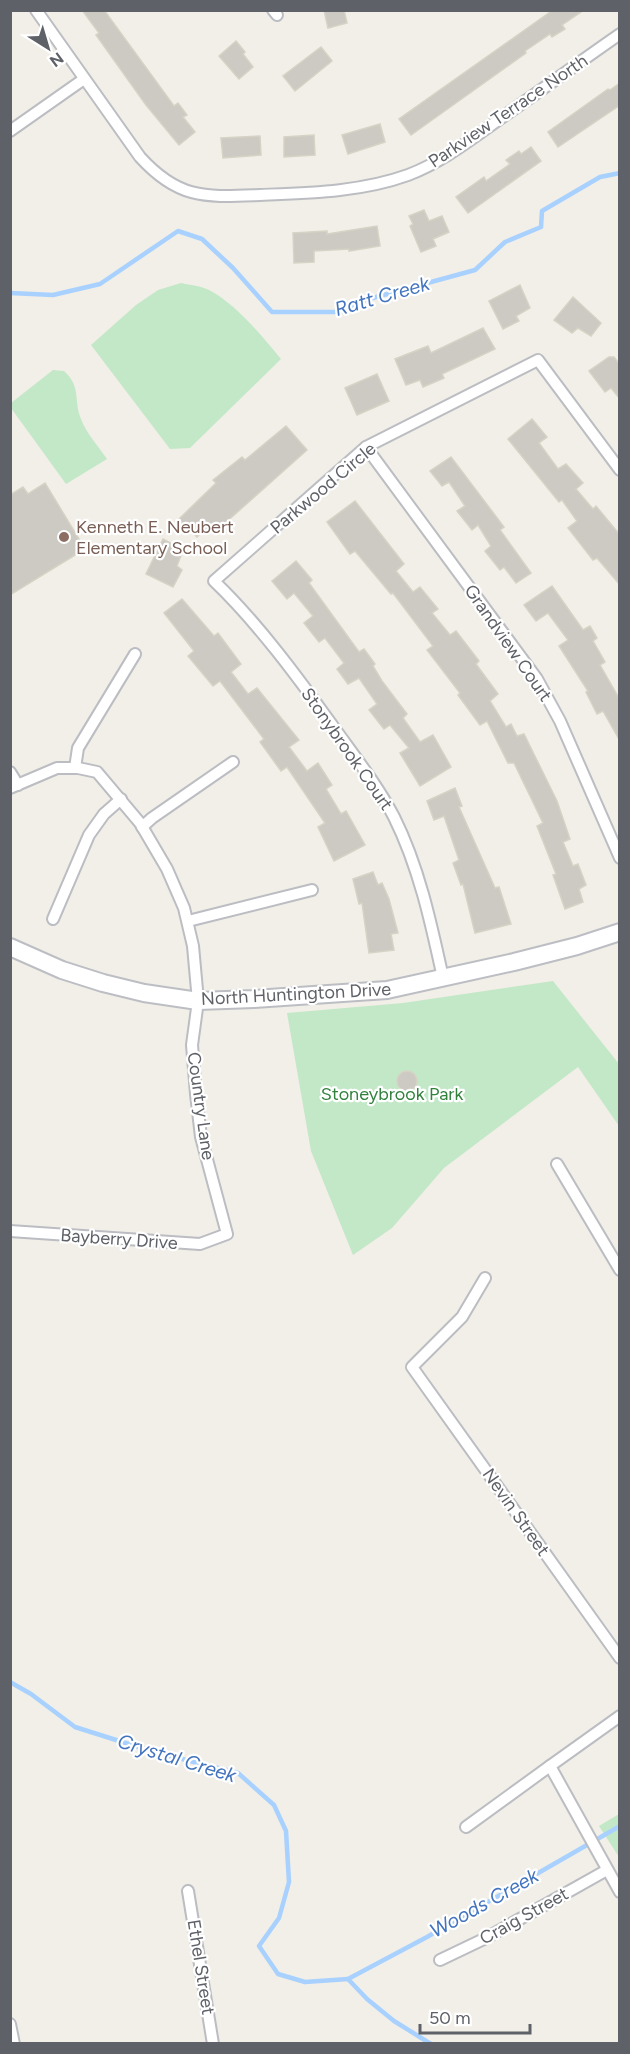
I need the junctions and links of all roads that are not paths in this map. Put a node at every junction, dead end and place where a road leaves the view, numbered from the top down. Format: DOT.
graph roads {
  1 [pos="36,10"];
  2 [pos="620,34"];
  3 [pos="84,79"];
  4 [pos="10,131"];
  5 [pos="366,447"];
  6 [pos="620,470"];
  7 [pos="214,581"];
  8 [pos="135,654"];
  9 [pos="233,762"];
  10 [pos="75,768"];
  11 [pos="10,772"];
  12 [pos="14,787"];
  13 [pos="121,800"];
  14 [pos="142,827"];
  15 [pos="620,858"];
  16 [pos="312,890"];
  17 [pos="52,919"];
  18 [pos="188,921"];
  19 [pos="620,932"];
  20 [pos="10,946"];
  21 [pos="443,978"];
  22 [pos="198,1001"];
  23 [pos="556,1164"];
  24 [pos="10,1231"];
  25 [pos="227,1234"];
  26 [pos="620,1270"];
  27 [pos="485,1278"];
  28 [pos="620,1658"];
  29 [pos="620,1716"];
  30 [pos="550,1766"];
  31 [pos="466,1827"];
  32 [pos="608,1870"];
  33 [pos="188,1891"];
  34 [pos="620,1892"];
  35 [pos="440,1960"];
  36 [pos="10,2024"];
  37 [pos="14,2043"];
  38 [pos="213,2043"];
  1 -- 3 [label="street, Parkview Terrace North"];
  2 -- 3 [label="street, Parkview Terrace North"];
  3 -- 4 [label="street"];
  5 -- 6 [label="street, Parkwood Circle"];
  5 -- 7 [label="street, Parkwood Circle"];
  5 -- 15 [label="street, Grandview Court"];
  7 -- 21 [label="street, Stonybrook Court"];
  8 -- 10 [label="street"];
  9 -- 14 [label="street"];
  10 -- 12 [label="street, Country Lane"];
  10 -- 13 [label="street, Country Lane"];
  11 -- 12 [label="street"];
  13 -- 14 [label="street, Country Lane"];
  13 -- 17 [label="street"];
  14 -- 18 [label="street, Country Lane"];
  16 -- 18 [label="street"];
  18 -- 22 [label="street, Country Lane"];
  19 -- 21 [label="street, North Huntington Drive"];
  20 -- 22 [label="street, North Huntington Drive"];
  21 -- 22 [label="street, North Huntington Drive"];
  22 -- 25 [label="street, Country Lane"];
  23 -- 26 [label="street"];
  24 -- 25 [label="street, Bayberry Drive"];
  27 -- 28 [label="street, Nevin Street"];
  29 -- 30 [label="street"];
  30 -- 31 [label="street"];
  30 -- 32 [label="street"];
  32 -- 34 [label="street"];
  32 -- 35 [label="street, Craig Street"];
  33 -- 38 [label="street, Ethel Street"];
  36 -- 37 [label="street"];
}
